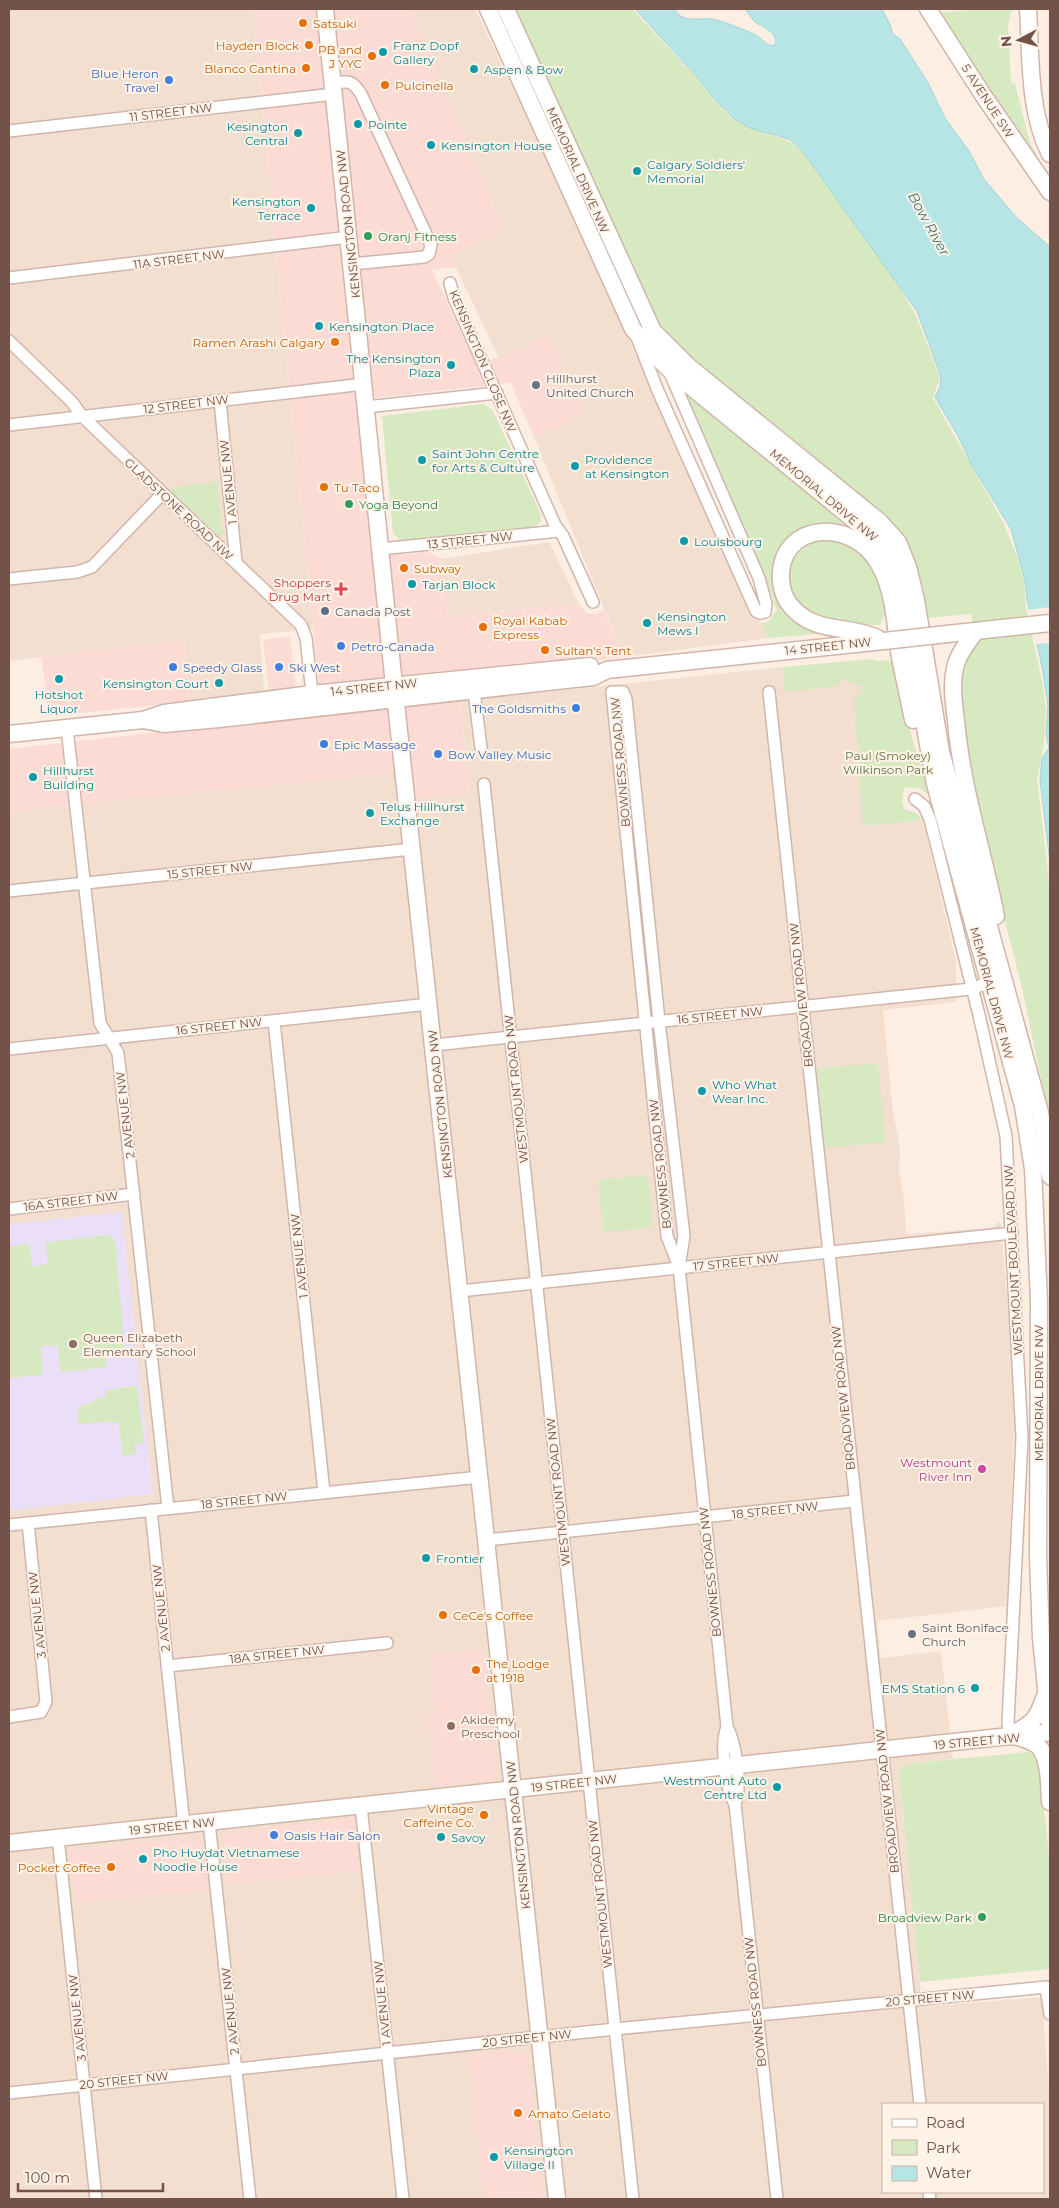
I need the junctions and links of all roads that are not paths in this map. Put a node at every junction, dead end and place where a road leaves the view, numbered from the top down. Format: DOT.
graph roads {
  1 [pos="325,9"];
  2 [pos="488,9"];
  3 [pos="506,9"];
  4 [pos="928,9"];
  5 [pos="1028,9"];
  6 [pos="334,88"];
  7 [pos="9,131"];
  8 [pos="1050,154"];
  9 [pos="1050,192"];
  10 [pos="349,237"];
  11 [pos="352,264"];
  12 [pos="9,278"];
  13 [pos="450,283"];
  14 [pos="633,329"];
  15 [pos="653,331"];
  16 [pos="9,341"];
  17 [pos="668,368"];
  18 [pos="364,384"];
  19 [pos="497,393"];
  20 [pos="220,401"];
  21 [pos="366,407"];
  22 [pos="82,416"];
  23 [pos="9,425"];
  24 [pos="162,494"];
  25 [pos="559,531"];
  26 [pos="380,549"];
  27 [pos="236,562"];
  28 [pos="9,579"];
  29 [pos="593,602"];
  30 [pos="1050,623"];
  31 [pos="976,631"];
  32 [pos="884,641"];
  33 [pos="607,670"];
  34 [pos="474,691"];
  35 [pos="612,692"];
  36 [pos="769,692"];
  37 [pos="395,693"];
  38 [pos="312,694"];
  39 [pos="143,720"];
  40 [pos="67,728"];
  41 [pos="9,734"];
  42 [pos="481,748"];
  43 [pos="484,784"];
  44 [pos="935,784"];
  45 [pos="915,799"];
  46 [pos="412,849"];
  47 [pos="84,883"];
  48 [pos="9,891"];
  49 [pos="998,975"];
  50 [pos="971,988"];
  51 [pos="429,1004"];
  52 [pos="802,1006"];
  53 [pos="274,1021"];
  54 [pos="658,1021"];
  55 [pos="646,1022"];
  56 [pos="510,1036"];
  57 [pos="108,1038"];
  58 [pos="434,1045"];
  59 [pos="9,1048"];
  60 [pos="1050,1176"];
  61 [pos="134,1194"];
  62 [pos="9,1209"];
  63 [pos="1012,1233"];
  64 [pos="828,1252"];
  65 [pos="679,1268"];
  66 [pos="536,1283"];
  67 [pos="460,1291"];
  68 [pos="480,1476"];
  69 [pos="324,1492"];
  70 [pos="854,1501"];
  71 [pos="168,1508"];
  72 [pos="151,1510"];
  73 [pos="704,1518"];
  74 [pos="28,1522"];
  75 [pos="9,1525"];
  76 [pos="562,1533"];
  77 [pos="487,1540"];
  78 [pos="387,1643"];
  79 [pos="168,1666"];
  80 [pos="1046,1691"];
  81 [pos="9,1717"];
  82 [pos="1050,1728"];
  83 [pos="1050,1732"];
  84 [pos="1014,1737"];
  85 [pos="882,1750"];
  86 [pos="731,1766"];
  87 [pos="588,1781"];
  88 [pos="513,1790"];
  89 [pos="1050,1802"];
  90 [pos="361,1806"];
  91 [pos="209,1822"];
  92 [pos="184,1825"];
  93 [pos="58,1837"];
  94 [pos="9,1843"];
  95 [pos="908,2000"];
  96 [pos="756,2014"];
  97 [pos="1050,2014"];
  98 [pos="615,2029"];
  99 [pos="539,2037"];
  100 [pos="388,2053"];
  101 [pos="236,2069"];
  102 [pos="83,2084"];
  103 [pos="9,2092"];
  104 [pos="920,2103"];
  105 [pos="96,2199"];
  106 [pos="250,2199"];
  107 [pos="403,2199"];
  108 [pos="557,2199"];
  109 [pos="633,2199"];
  110 [pos="777,2199"];
  1 -- 6 [label="main road, KENSINGTON ROAD NW"];
  2 -- 14 [label="main road, MEMORIAL DRIVE NW"];
  3 -- 15 [label="main road, MEMORIAL DRIVE NW"];
  4 -- 9 [label="main road, 5 AVENUE SW"];
  5 -- 8 [label="main road"];
  6 -- 7 [label="street, 11 STREET NW"];
  6 -- 10 [label="main road, KENSINGTON ROAD NW"];
  6 -- 11 [label="street, 11 STREET NW"];
  10 -- 11 [label="main road, KENSINGTON ROAD NW"];
  10 -- 12 [label="street, 11A STREET NW"];
  11 -- 18 [label="main road, KENSINGTON ROAD NW"];
  13 -- 19 [label="street, KENSINGTON CLOSE NW"];
  14 -- 17 [label="main road, MEMORIAL DRIVE NW"];
  14 -- 17 [label="street, MEMORIAL DRIVE NW"];
  15 -- 17 [label="street, MEMORIAL DRIVE NW"];
  15 -- 49 [label="main road, MEMORIAL DRIVE NW"];
  16 -- 22 [label="street, GLADSTONE ROAD NW"];
  17 -- 44 [label="main road, MEMORIAL DRIVE NW"];
  18 -- 20 [label="street, 12 STREET NW"];
  18 -- 21 [label="main road, KENSINGTON ROAD NW"];
  19 -- 21 [label="street"];
  19 -- 25 [label="street, KENSINGTON CLOSE NW"];
  20 -- 22 [label="street, 12 STREET NW"];
  20 -- 27 [label="street, 1 AVENUE NW"];
  21 -- 26 [label="main road, KENSINGTON ROAD NW"];
  22 -- 23 [label="street, 12 STREET NW"];
  22 -- 24 [label="street, GLADSTONE ROAD NW"];
  24 -- 27 [label="street, GLADSTONE ROAD NW"];
  24 -- 28 [label="street"];
  25 -- 26 [label="street, 13 STREET NW"];
  25 -- 29 [label="street, KENSINGTON CLOSE NW"];
  26 -- 37 [label="main road, KENSINGTON ROAD NW"];
  27 -- 38 [label="street, GLADSTONE ROAD NW"];
  30 -- 31 [label="main road, 14 STREET NW"];
  31 -- 32 [label="main road, 14 STREET NW, bridge"];
  31 -- 49 [label="main road"];
  32 -- 33 [label="main road, 14 STREET NW"];
  32 -- 44 [label="main road"];
  33 -- 34 [label="main road, 14 STREET NW"];
  33 -- 35 [label="street"];
  33 -- 37 [label="main road, 14 STREET NW"];
  34 -- 37 [label="main road, 14 STREET NW"];
  34 -- 42 [label="street"];
  35 -- 54 [label="street, BOWNESS ROAD NW"];
  35 -- 55 [label="street, BOWNESS ROAD NW"];
  36 -- 52 [label="street, BROADVIEW ROAD NW"];
  37 -- 38 [label="main road, 14 STREET NW"];
  37 -- 39 [label="main road, 14 STREET NW"];
  37 -- 46 [label="main road, KENSINGTON ROAD NW"];
  38 -- 39 [label="main road, 14 STREET NW"];
  39 -- 40 [label="main road, 14 STREET NW"];
  40 -- 41 [label="main road, 14 STREET NW"];
  40 -- 47 [label="street, 2 AVENUE NW"];
  43 -- 56 [label="street, WESTMOUNT ROAD NW"];
  44 -- 49 [label="main road, MEMORIAL DRIVE NW"];
  45 -- 50 [label="street, WESTMOUNT BOULEVARD NW"];
  46 -- 47 [label="street, 15 STREET NW"];
  46 -- 51 [label="main road, KENSINGTON ROAD NW"];
  47 -- 48 [label="street, 15 STREET NW"];
  47 -- 57 [label="street, 2 AVENUE NW"];
  49 -- 50 [label="street, 16 STREET NW"];
  49 -- 60 [label="main road, MEMORIAL DRIVE NW"];
  49 -- 80 [label="main road, MEMORIAL DRIVE NW"];
  50 -- 52 [label="street, 16 STREET NW"];
  50 -- 63 [label="street, WESTMOUNT BOULEVARD NW"];
  51 -- 53 [label="street, 16 STREET NW"];
  51 -- 58 [label="main road, KENSINGTON ROAD NW"];
  52 -- 54 [label="street, 16 STREET NW"];
  52 -- 64 [label="street, BROADVIEW ROAD NW"];
  53 -- 57 [label="street, 16 STREET NW"];
  53 -- 69 [label="street, 1 AVENUE NW"];
  54 -- 55 [label="street, 16 STREET NW"];
  54 -- 65 [label="street, BOWNESS ROAD NW"];
  55 -- 56 [label="street, 16 STREET NW"];
  55 -- 65 [label="street, BOWNESS ROAD NW"];
  56 -- 58 [label="street, 16 STREET NW"];
  56 -- 66 [label="street, WESTMOUNT ROAD NW"];
  57 -- 59 [label="street, 16 STREET NW"];
  57 -- 61 [label="street, 2 AVENUE NW"];
  58 -- 67 [label="main road, KENSINGTON ROAD NW"];
  61 -- 62 [label="street, 16A STREET NW"];
  61 -- 71 [label="street, 2 AVENUE NW"];
  63 -- 64 [label="street, 17 STREET NW"];
  63 -- 84 [label="street, WESTMOUNT BOULEVARD NW"];
  64 -- 65 [label="street, 17 STREET NW"];
  64 -- 70 [label="street, BROADVIEW ROAD NW"];
  65 -- 66 [label="street, 17 STREET NW"];
  65 -- 73 [label="street, BOWNESS ROAD NW"];
  66 -- 67 [label="street, 17 STREET NW"];
  66 -- 76 [label="street, WESTMOUNT ROAD NW"];
  67 -- 68 [label="main road, KENSINGTON ROAD NW"];
  68 -- 69 [label="street, 18 STREET NW"];
  68 -- 77 [label="main road, KENSINGTON ROAD NW"];
  69 -- 71 [label="street, 18 STREET NW"];
  70 -- 73 [label="street, 18 STREET NW"];
  70 -- 85 [label="street, BROADVIEW ROAD NW"];
  71 -- 72 [label="street, 18 STREET NW"];
  72 -- 74 [label="street, 18 STREET NW"];
  72 -- 79 [label="street, 2 AVENUE NW"];
  73 -- 76 [label="street, 18 STREET NW"];
  73 -- 86 [label="street, BOWNESS ROAD NW"];
  74 -- 75 [label="street, 18 STREET NW"];
  74 -- 81 [label="street, 3 AVENUE NW"];
  76 -- 77 [label="street, 18 STREET NW"];
  76 -- 87 [label="street, WESTMOUNT ROAD NW"];
  77 -- 88 [label="main road, KENSINGTON ROAD NW"];
  78 -- 79 [label="street, 18A STREET NW"];
  79 -- 92 [label="street, 2 AVENUE NW"];
  80 -- 82 [label="main road, MEMORIAL DRIVE NW"];
  80 -- 84 [label="main road"];
  83 -- 84 [label="main road, 19 STREET NW"];
  84 -- 85 [label="main road, 19 STREET NW"];
  84 -- 89 [label="main road"];
  85 -- 86 [label="main road, 19 STREET NW"];
  85 -- 95 [label="street, BROADVIEW ROAD NW"];
  86 -- 87 [label="main road, 19 STREET NW"];
  86 -- 96 [label="street, BOWNESS ROAD NW"];
  87 -- 88 [label="main road, 19 STREET NW"];
  87 -- 98 [label="street, WESTMOUNT ROAD NW"];
  88 -- 90 [label="main road, 19 STREET NW"];
  88 -- 99 [label="main road, KENSINGTON ROAD NW"];
  90 -- 91 [label="main road, 19 STREET NW"];
  90 -- 100 [label="street, 1 AVENUE NW"];
  91 -- 92 [label="main road, 19 STREET NW"];
  91 -- 101 [label="street, 2 AVENUE NW"];
  92 -- 93 [label="main road, 19 STREET NW"];
  93 -- 94 [label="main road, 19 STREET NW"];
  93 -- 102 [label="street, 3 AVENUE NW"];
  95 -- 96 [label="street, 20 STREET NW"];
  95 -- 97 [label="street, 20 STREET NW"];
  95 -- 104 [label="street, BROADVIEW ROAD NW"];
  96 -- 98 [label="street, 20 STREET NW"];
  96 -- 110 [label="street, BOWNESS ROAD NW"];
  98 -- 99 [label="street, 20 STREET NW"];
  98 -- 109 [label="street, WESTMOUNT ROAD NW"];
  99 -- 100 [label="street, 20 STREET NW"];
  99 -- 108 [label="main road, KENSINGTON ROAD NW"];
  100 -- 101 [label="street, 20 STREET NW"];
  100 -- 107 [label="street, 1 AVENUE NW"];
  101 -- 102 [label="street, 20 STREET NW"];
  101 -- 106 [label="street, 2 AVENUE NW"];
  102 -- 103 [label="street, 20 STREET NW"];
  102 -- 105 [label="street, 3 AVENUE NW"];
}
